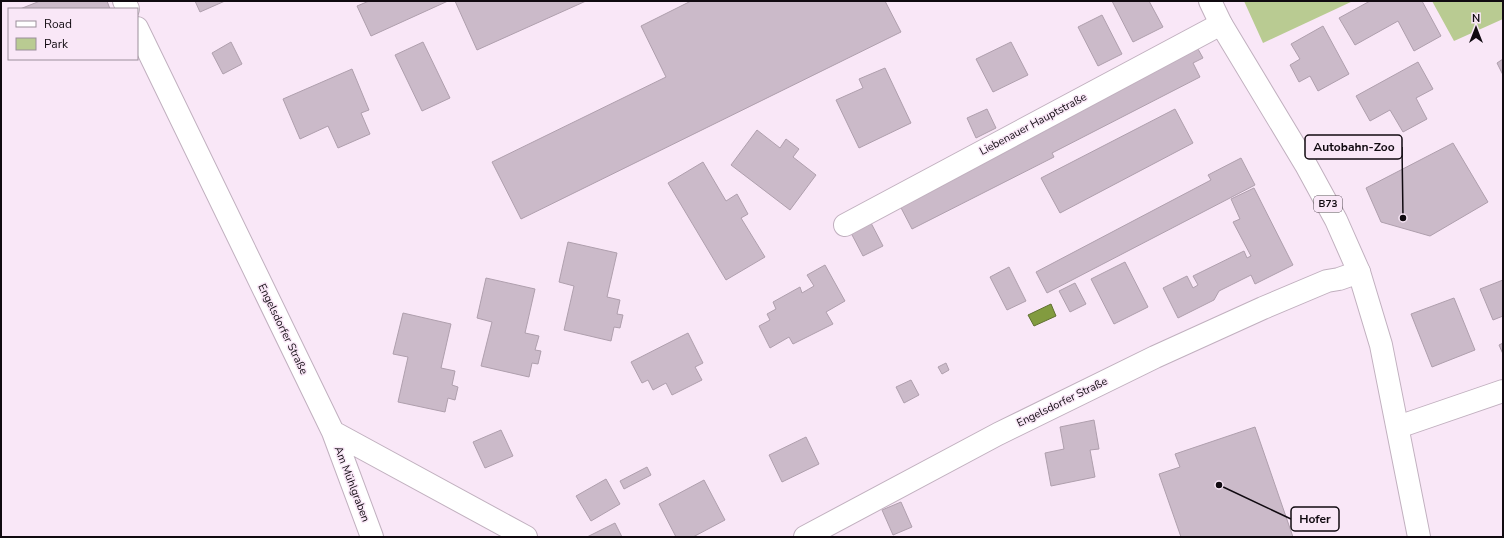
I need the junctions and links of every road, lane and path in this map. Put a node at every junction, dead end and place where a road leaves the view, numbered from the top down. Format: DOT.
graph roads {
  1 [pos="1210,1"];
  2 [pos="1221,24"];
  3 [pos="138,30"];
  4 [pos="845,225"];
  5 [pos="1359,272"];
  6 [pos="1503,391"];
  7 [pos="1398,427"];
  8 [pos="332,432"];
  9 [pos="372,537"];
  10 [pos="526,537"];
  11 [pos="805,537"];
  12 [pos="1419,537"];
  1 -- 2 [label="street, B73"];
  2 -- 4 [label="street, Liebenauer Hauptstraße"];
  2 -- 5 [label="street, B73"];
  3 -- 8 [label="street, Engelsdorfer Straße"];
  5 -- 7 [label="street, B73"];
  5 -- 11 [label="street, Engelsdorfer Straße"];
  6 -- 7 [label="street"];
  7 -- 12 [label="street, B73"];
  8 -- 9 [label="street, Am Mühlgraben"];
  8 -- 10 [label="street"];
}
